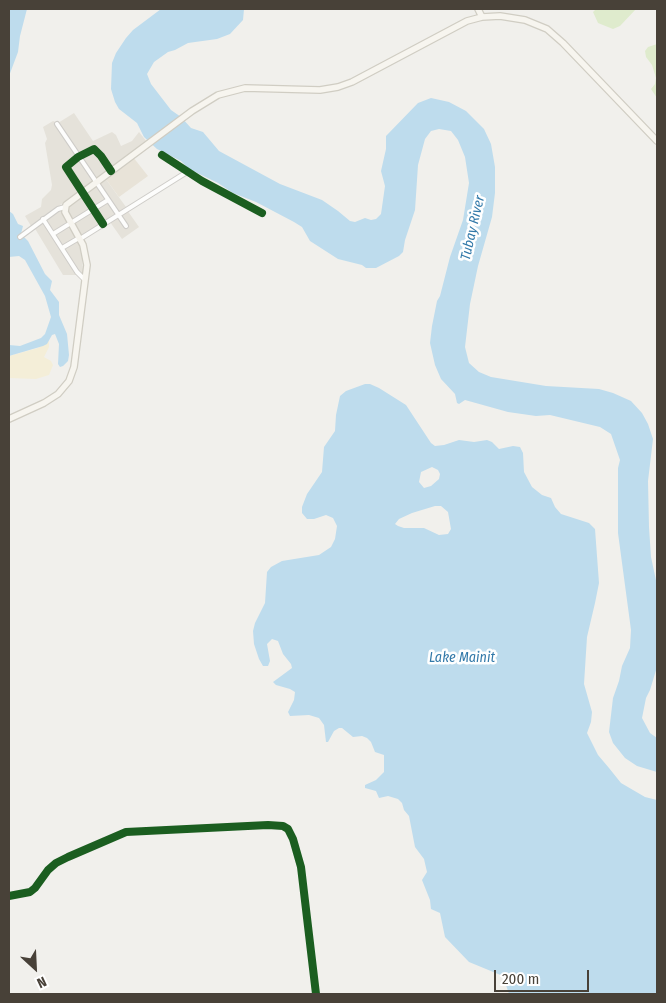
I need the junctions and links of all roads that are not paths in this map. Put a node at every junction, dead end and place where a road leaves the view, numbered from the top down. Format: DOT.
graph roads {
  1 [pos="478,9"];
  2 [pos="482,17"];
  3 [pos="57,124"];
  4 [pos="657,140"];
  5 [pos="162,155"];
  6 [pos="78,157"];
  7 [pos="111,171"];
  8 [pos="187,172"];
  9 [pos="96,182"];
  10 [pos="82,193"];
  11 [pos="108,200"];
  12 [pos="65,207"];
  13 [pos="93,209"];
  14 [pos="262,213"];
  15 [pos="118,214"];
  16 [pos="43,219"];
  17 [pos="71,223"];
  18 [pos="103,224"];
  19 [pos="126,226"];
  20 [pos="54,234"];
  21 [pos="20,236"];
  22 [pos="80,238"];
  23 [pos="62,248"];
  24 [pos="85,280"];
  25 [pos="9,419"];
  26 [pos="9,896"];
  27 [pos="316,994"];
  1 -- 2 [label="main road"];
  2 -- 4 [label="main road"];
  2 -- 7 [label="main road"];
  3 -- 6 [label="street"];
  5 -- 8 [label="street"];
  6 -- 7 [label="street"];
  6 -- 9 [label="street"];
  6 -- 10 [label="street"];
  7 -- 9 [label="main road"];
  8 -- 14 [label="street"];
  8 -- 15 [label="street"];
  9 -- 10 [label="main road"];
  9 -- 11 [label="street"];
  10 -- 12 [label="main road"];
  10 -- 13 [label="street"];
  11 -- 13 [label="street"];
  11 -- 15 [label="street"];
  12 -- 16 [label="street"];
  12 -- 17 [label="main road"];
  13 -- 17 [label="street"];
  13 -- 18 [label="street"];
  15 -- 18 [label="street"];
  15 -- 19 [label="street"];
  16 -- 20 [label="street"];
  16 -- 21 [label="street"];
  17 -- 20 [label="street"];
  17 -- 22 [label="main road"];
  18 -- 22 [label="street"];
  20 -- 23 [label="street"];
  22 -- 23 [label="street"];
  22 -- 24 [label="main road"];
  23 -- 24 [label="street"];
  24 -- 25 [label="main road"];
  26 -- 27 [label="street"];
}
